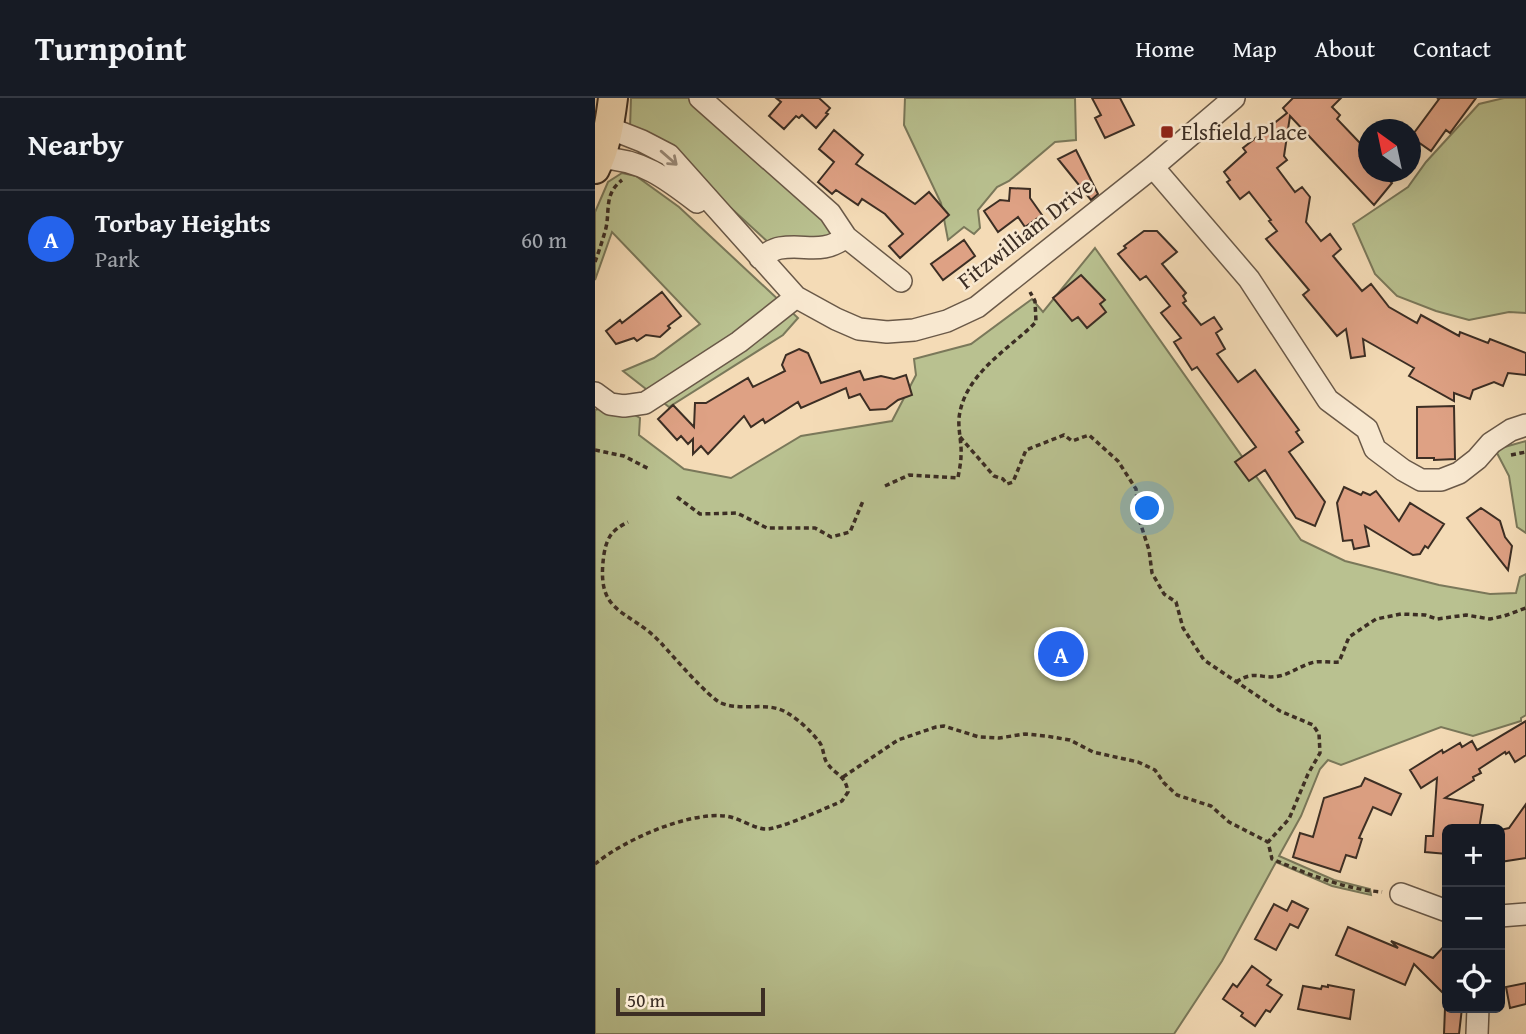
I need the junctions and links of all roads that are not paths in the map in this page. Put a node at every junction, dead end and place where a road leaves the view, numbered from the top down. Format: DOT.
graph roads {
  1 [pos="613,98"];
  2 [pos="700,98"];
  3 [pos="1234,98"];
  4 [pos="609,128"];
  5 [pos="598,164"];
  6 [pos="1153,167"];
  7 [pos="730,226"];
  8 [pos="846,237"];
  9 [pos="760,258"];
  10 [pos="901,281"];
  11 [pos="796,297"];
  12 [pos="595,393"];
  13 [pos="1526,425"];
  14 [pos="1401,894"];
  15 [pos="1442,909"];
  16 [pos="1526,914"];
  17 [pos="1505,916"];
  18 [pos="1478,1013"];
  19 [pos="1477,1034"];
  1 -- 4 [label="main road"];
  2 -- 8 [label="street"];
  3 -- 6 [label="street, Fitzwilliam Drive"];
  4 -- 5 [label="main road"];
  4 -- 7 [label="street, Fitzwilliam Drive, one-way"];
  5 -- 7 [label="street, Fitzwilliam Drive"];
  6 -- 11 [label="street, Fitzwilliam Drive"];
  6 -- 13 [label="street"];
  7 -- 9 [label="street, Fitzwilliam Drive"];
  8 -- 9 [label="street"];
  8 -- 10 [label="street"];
  9 -- 11 [label="street, Fitzwilliam Drive"];
  11 -- 12 [label="street"];
  14 -- 15 [label="street"];
  16 -- 17 [label="street"];
  18 -- 19 [label="street"];
}
